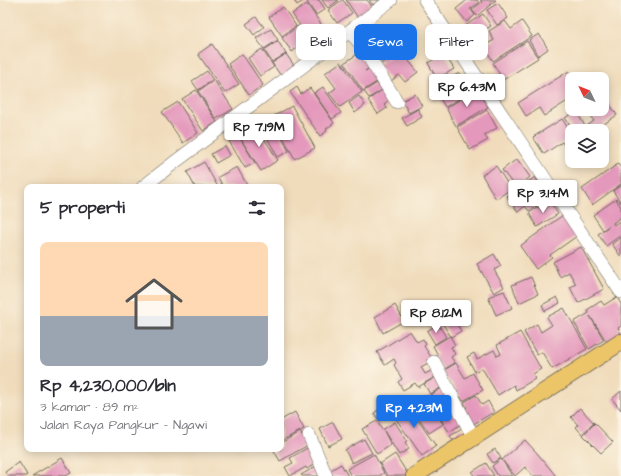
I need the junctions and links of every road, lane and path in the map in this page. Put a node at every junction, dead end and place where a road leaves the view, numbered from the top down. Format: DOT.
graph roads {
  1 [pos="391,0"];
  2 [pos="425,0"];
  3 [pos="349,31"];
  4 [pos="398,102"];
  5 [pos="147,184"];
  6 [pos="621,292"];
  7 [pos="621,342"];
  8 [pos="434,362"];
  9 [pos="309,435"];
  10 [pos="474,438"];
  11 [pos="326,476"];
  12 [pos="414,476"];
  1 -- 3 [label="street"];
  2 -- 6 [label="street"];
  3 -- 4 [label="street"];
  3 -- 5 [label="street"];
  7 -- 10 [label="main road"];
  8 -- 10 [label="street"];
  9 -- 11 [label="street"];
  10 -- 12 [label="main road"];
}
